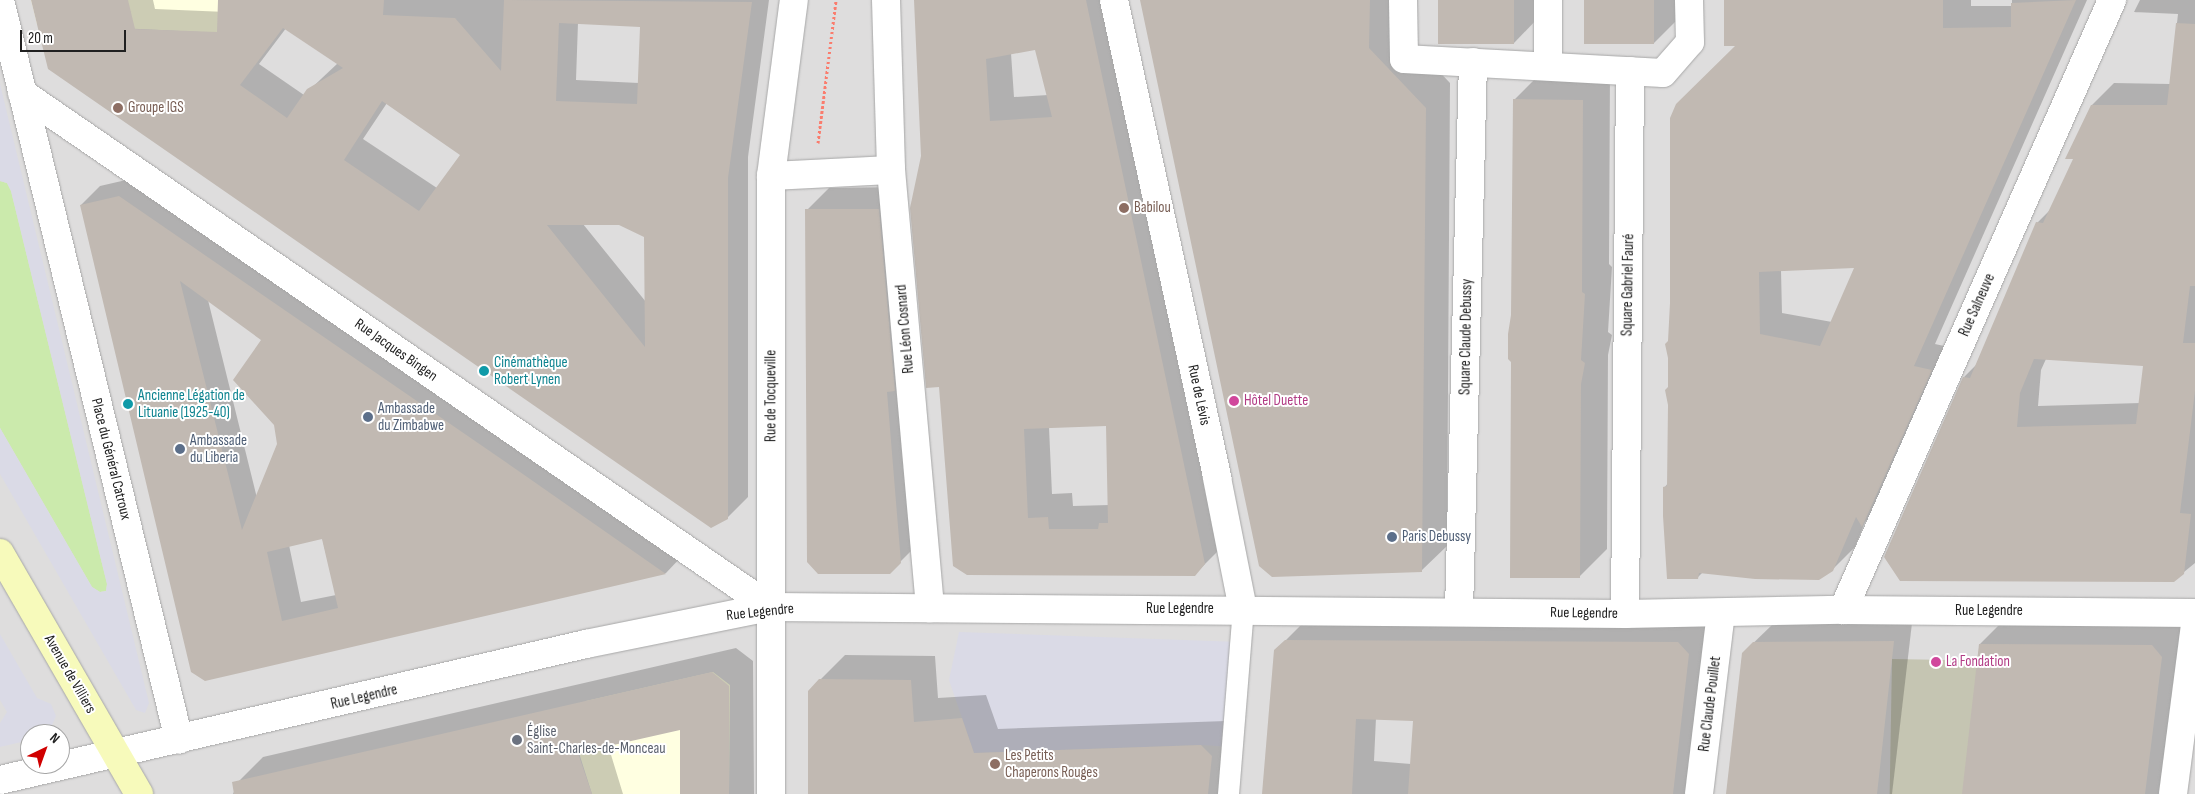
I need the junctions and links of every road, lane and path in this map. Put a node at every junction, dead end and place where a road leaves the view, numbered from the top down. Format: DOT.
graph roads {
  1 [pos="0,0"];
  2 [pos="794,0"];
  3 [pos="836,0"];
  4 [pos="886,0"];
  5 [pos="1114,0"];
  6 [pos="1403,0"];
  7 [pos="1548,0"];
  8 [pos="1690,0"];
  9 [pos="2112,0"];
  10 [pos="1473,62"];
  11 [pos="1548,66"];
  12 [pos="1630,71"];
  13 [pos="22,93"];
  14 [pos="818,146"];
  15 [pos="891,170"];
  16 [pos="771,176"];
  17 [pos="0,553"];
  18 [pos="770,608"];
  19 [pos="930,608"];
  20 [pos="1242,609"];
  21 [pos="1844,610"];
  22 [pos="1459,611"];
  23 [pos="1721,613"];
  24 [pos="2195,613"];
  25 [pos="1625,614"];
  26 [pos="2195,624"];
  27 [pos="179,740"];
  28 [pos="116,753"];
  29 [pos="0,780"];
  30 [pos="139,794"];
  31 [pos="771,794"];
  32 [pos="1228,794"];
  33 [pos="1699,794"];
  34 [pos="2173,794"];
  1 -- 13 [label="street, Place du Général Catroux"];
  2 -- 16 [label="street, Rue de Tocqueville"];
  3 -- 14 [label="path"];
  4 -- 15 [label="street"];
  5 -- 20 [label="street, Rue de Lévis"];
  6 -- 10 [label="street"];
  7 -- 11 [label="street"];
  8 -- 12 [label="street"];
  9 -- 21 [label="street, Rue Salneuve"];
  10 -- 11 [label="street"];
  10 -- 22 [label="street, Square Claude Debussy"];
  11 -- 12 [label="street"];
  12 -- 25 [label="street, Square Gabriel Fauré"];
  13 -- 18 [label="street, Rue Jacques Bingen"];
  13 -- 27 [label="street, Place du Général Catroux"];
  15 -- 16 [label="street"];
  15 -- 19 [label="street, Rue Léon Cosnard"];
  16 -- 18 [label="street, Rue de Tocqueville"];
  17 -- 28 [label="main road, Avenue de Villiers"];
  18 -- 19 [label="street, Rue Legendre"];
  18 -- 27 [label="street, Rue Legendre"];
  18 -- 31 [label="street, Rue de Tocqueville"];
  19 -- 20 [label="street, Rue Legendre"];
  20 -- 22 [label="street, Rue Legendre"];
  20 -- 32 [label="street, Rue de Lévis"];
  21 -- 23 [label="street, Rue Legendre"];
  21 -- 24 [label="street, Rue Legendre"];
  22 -- 25 [label="street, Rue Legendre"];
  23 -- 25 [label="street, Rue Legendre"];
  23 -- 33 [label="street, Rue Claude Pouillet"];
  26 -- 34 [label="street"];
  27 -- 28 [label="street"];
  28 -- 29 [label="street"];
  28 -- 30 [label="main road, Avenue de Villiers"];
}
